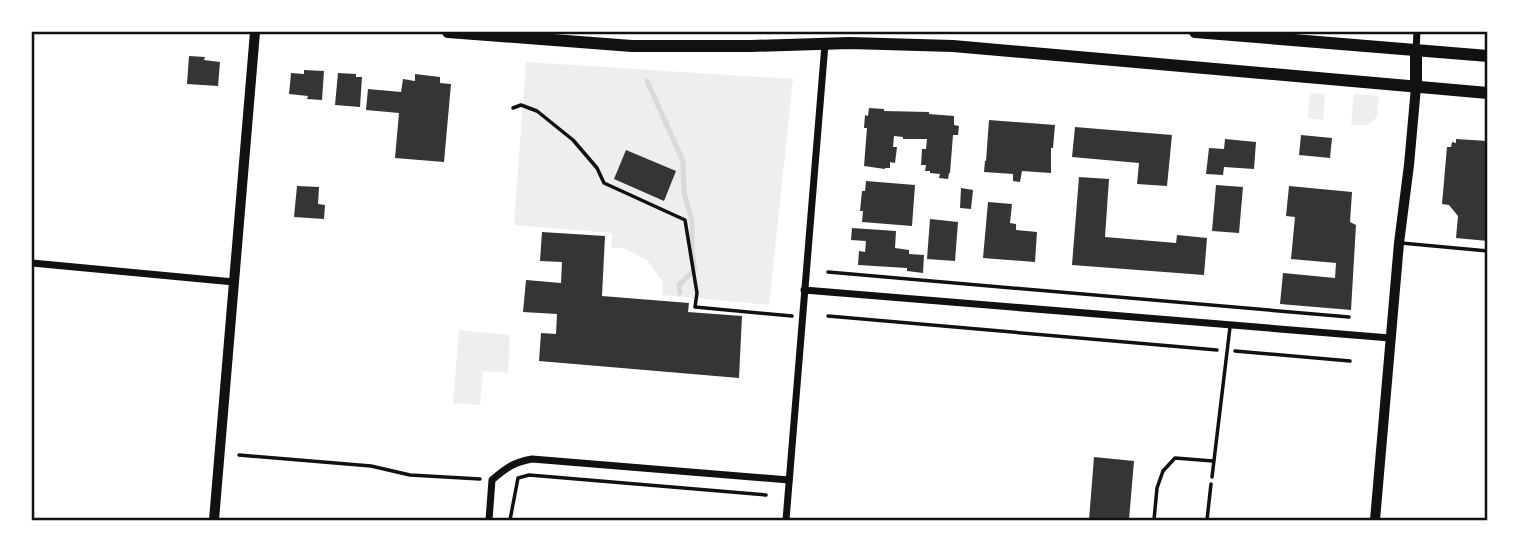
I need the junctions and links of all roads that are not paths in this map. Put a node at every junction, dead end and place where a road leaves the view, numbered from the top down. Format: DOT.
graph roads {
  1 [pos="255,32"];
  2 [pos="448,32"];
  3 [pos="1195,32"];
  4 [pos="1417,32"];
  5 [pos="825,44"];
  6 [pos="1416,51"];
  7 [pos="1488,56"];
  8 [pos="1416,87"];
  9 [pos="1488,93"];
  10 [pos="1399,243"];
  11 [pos="1488,251"];
  12 [pos="32,264"];
  13 [pos="234,282"];
  14 [pos="804,290"];
  15 [pos="1230,325"];
  16 [pos="1390,338"];
  17 [pos="1214,461"];
  18 [pos="1212,477"];
  19 [pos="789,480"];
  20 [pos="214,520"];
  21 [pos="489,520"];
  22 [pos="786,520"];
  23 [pos="1154,520"];
  24 [pos="1375,520"];
  1 -- 13 [label="street"];
  2 -- 5 [label="main road"];
  3 -- 6 [label="main road"];
  4 -- 6 [label="street"];
  5 -- 8 [label="main road"];
  5 -- 14 [label="street"];
  6 -- 7 [label="main road"];
  6 -- 8 [label="main road"];
  8 -- 9 [label="main road"];
  8 -- 10 [label="street"];
  10 -- 11 [label="lane"];
  10 -- 16 [label="street"];
  12 -- 13 [label="street"];
  13 -- 20 [label="street"];
  14 -- 15 [label="street"];
  14 -- 19 [label="street"];
  15 -- 16 [label="street"];
  15 -- 17 [label="lane"];
  16 -- 24 [label="street"];
  17 -- 18 [label="lane"];
  17 -- 23 [label="lane"];
  19 -- 21 [label="street"];
  19 -- 22 [label="street"];
}
